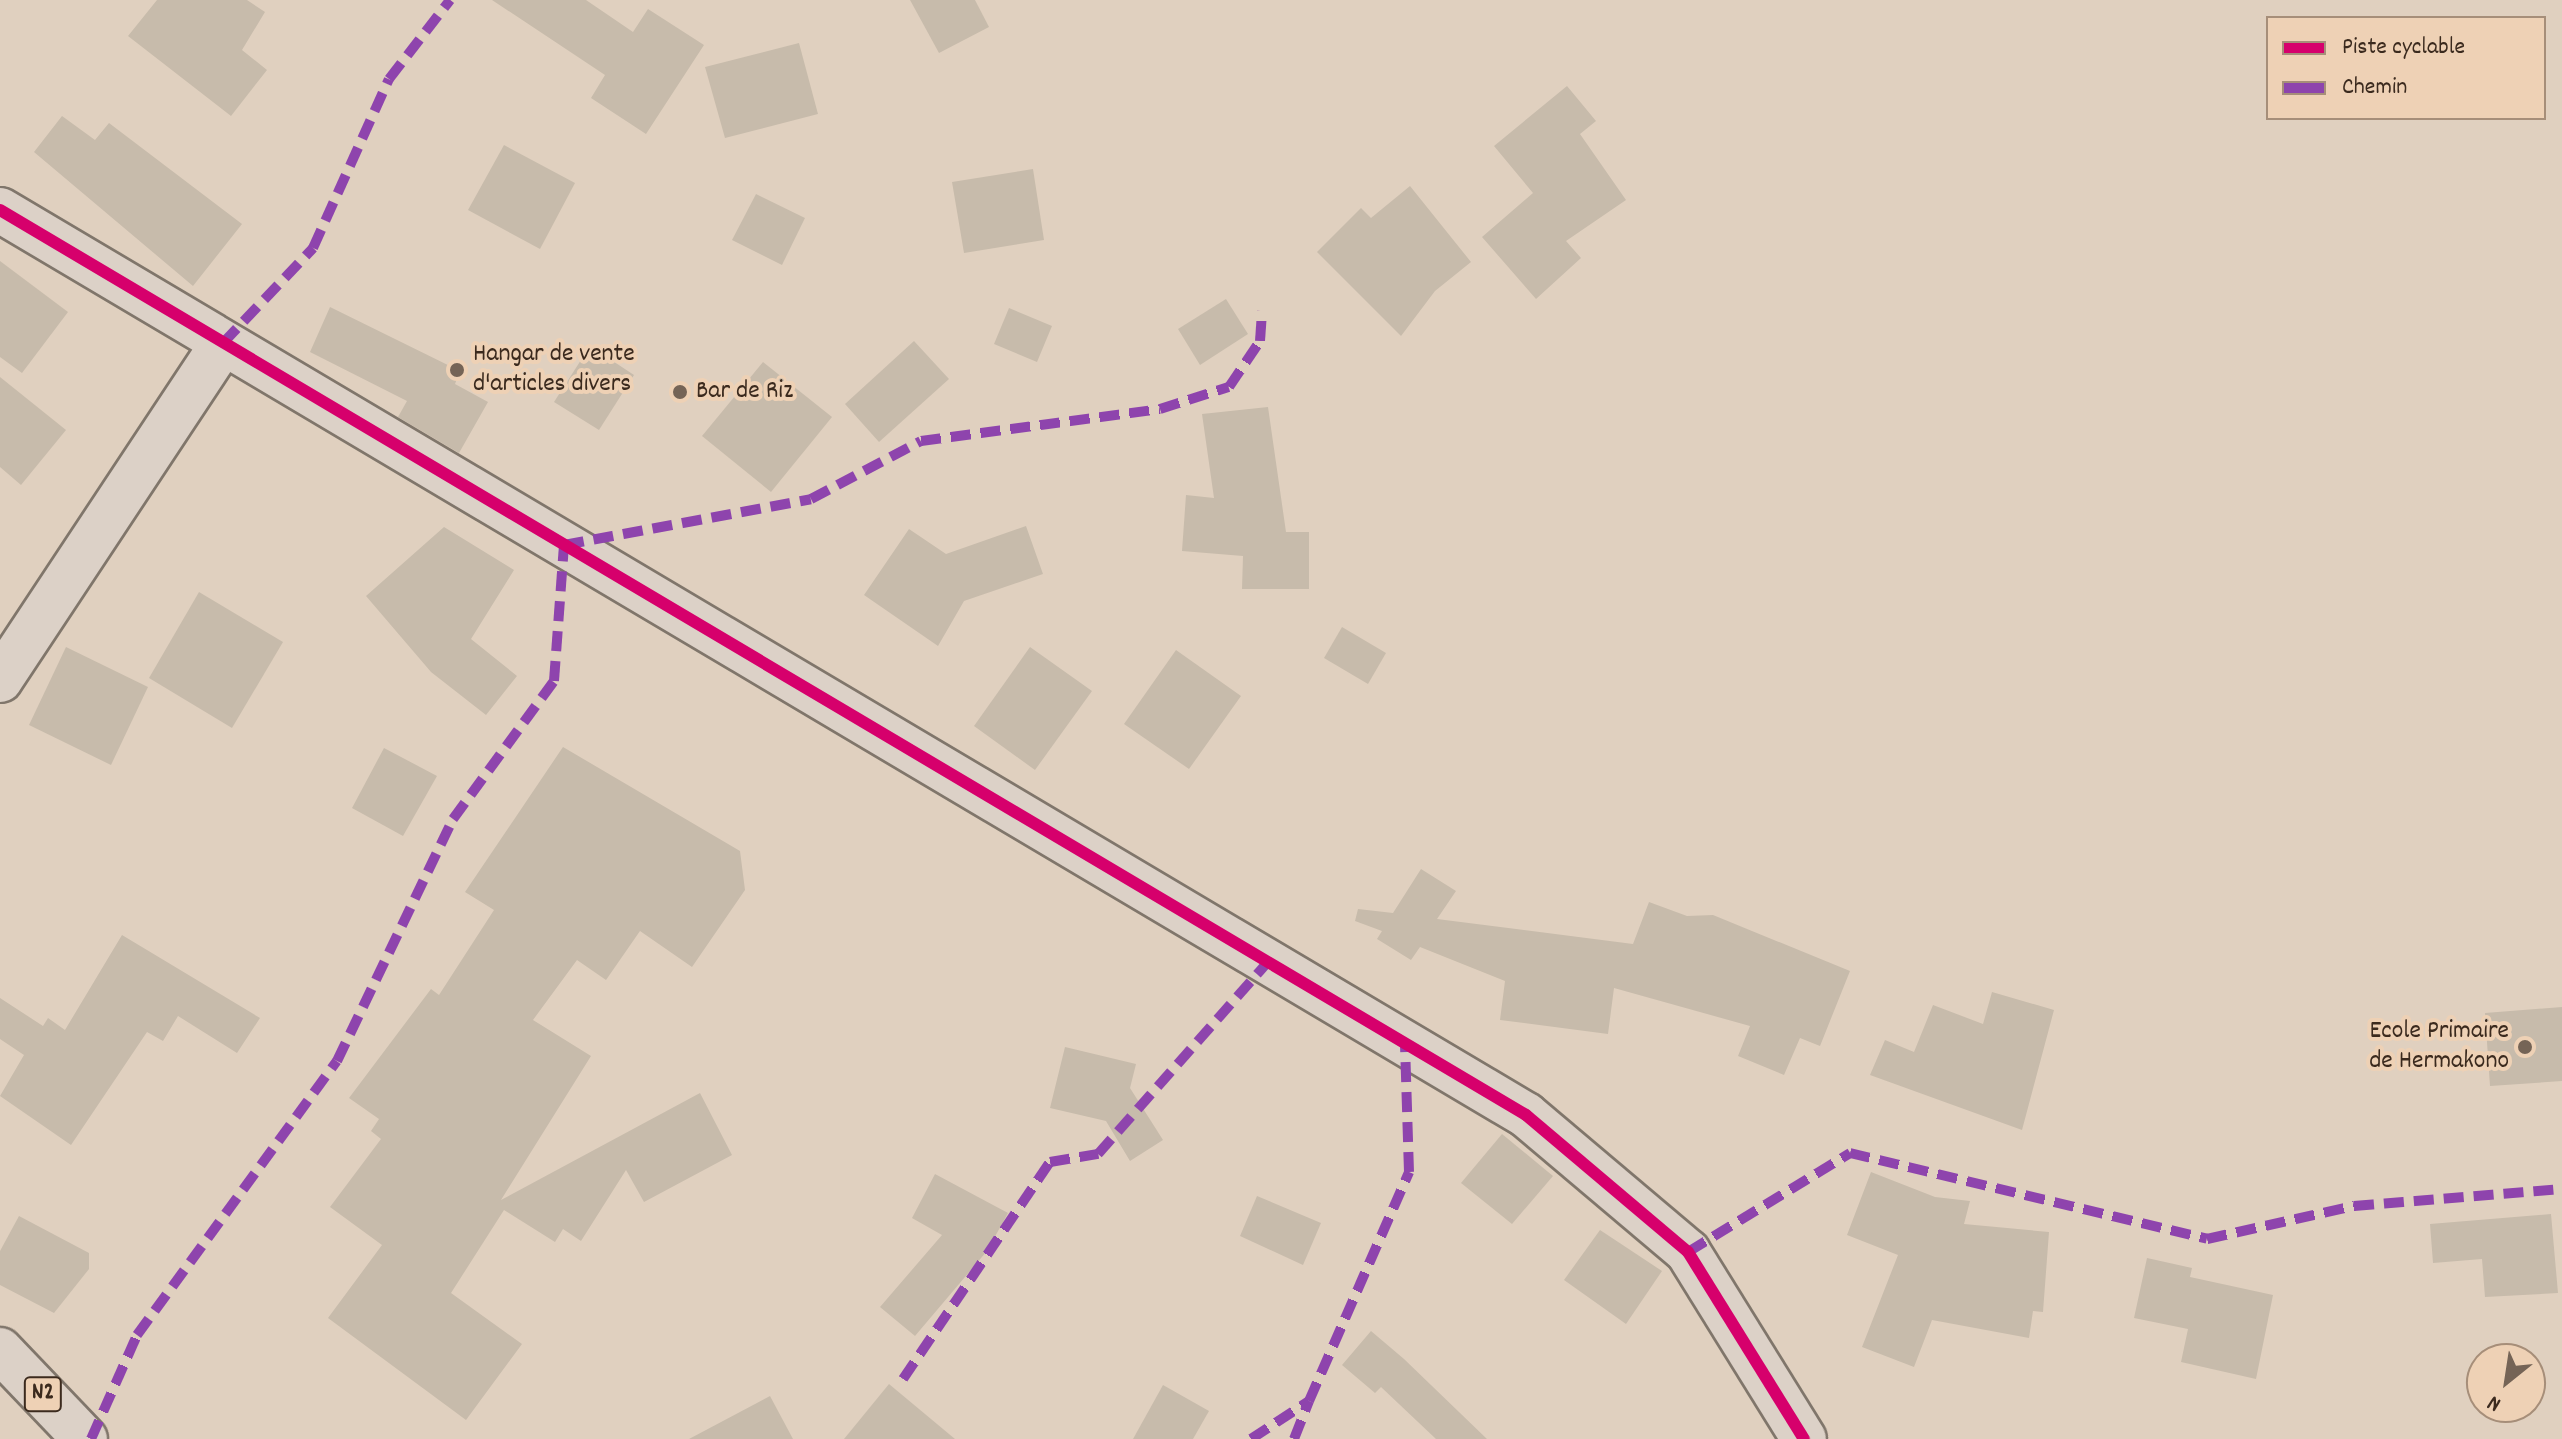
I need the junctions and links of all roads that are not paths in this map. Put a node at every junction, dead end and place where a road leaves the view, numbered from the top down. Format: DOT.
graph roads {
  1 [pos="0,210"];
  2 [pos="223,343"];
  3 [pos="0,680"];
  4 [pos="0,1350"];
  5 [pos="85,1439"];
  6 [pos="1804,1439"];
  1 -- 2 [label="main road"];
  2 -- 3 [label="main road"];
  2 -- 6 [label="main road"];
  4 -- 5 [label="main road, N2"];
}
